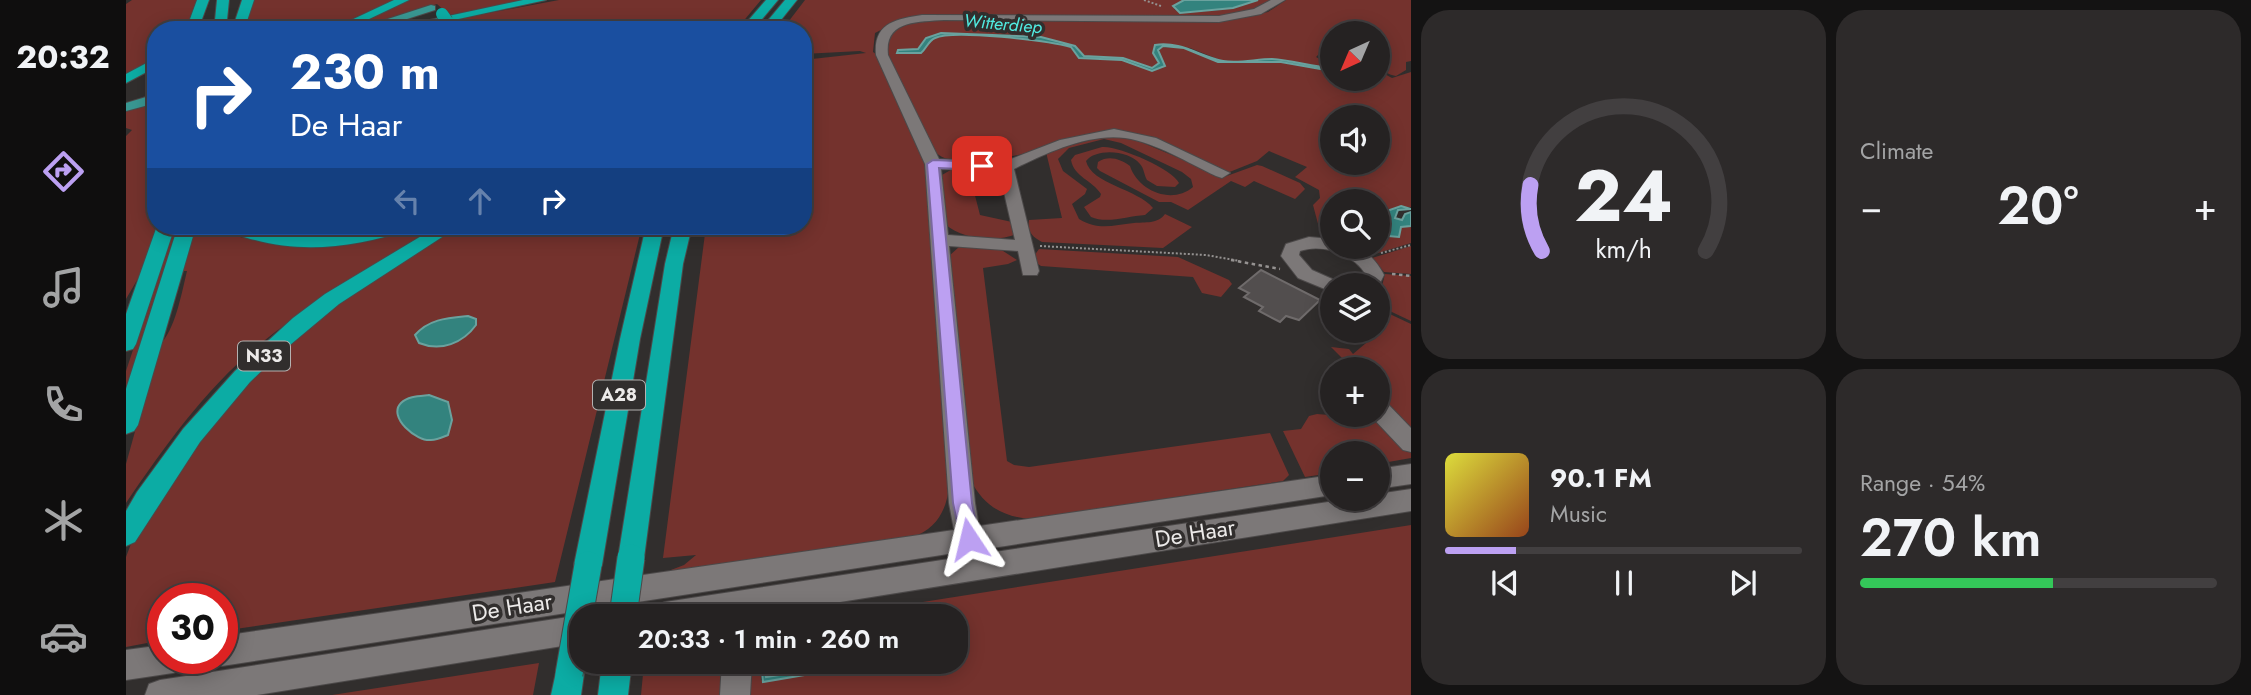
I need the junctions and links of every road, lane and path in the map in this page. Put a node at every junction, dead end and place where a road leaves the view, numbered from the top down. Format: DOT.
graph roads {
  1 [pos="203,0"];
  2 [pos="223,0"];
  3 [pos="248,0"];
  4 [pos="403,0"];
  5 [pos="540,0"];
  6 [pos="772,0"];
  7 [pos="791,0"];
  8 [pos="1279,0"];
  9 [pos="443,18"];
  10 [pos="195,21"];
  11 [pos="221,21"];
  12 [pos="241,21"];
  13 [pos="357,21"];
  14 [pos="422,21"];
  15 [pos="434,21"];
  16 [pos="754,21"];
  17 [pos="774,21"];
  18 [pos="147,67"];
  19 [pos="126,79"];
  20 [pos="147,89"];
  21 [pos="126,95"];
  22 [pos="147,101"];
  23 [pos="126,107"];
  24 [pos="933,164"];
  25 [pos="1006,167"];
  26 [pos="1222,173"];
  27 [pos="163,235"];
  28 [pos="184,235"];
  29 [pos="258,235"];
  30 [pos="370,235"];
  31 [pos="436,235"];
  32 [pos="653,235"];
  33 [pos="681,235"];
  34 [pos="938,240"];
  35 [pos="1320,243"];
  36 [pos="1411,245"];
  37 [pos="1026,246"];
  38 [pos="1390,250"];
  39 [pos="1362,259"];
  40 [pos="1297,268"];
  41 [pos="1030,271"];
  42 [pos="1374,273"];
  43 [pos="1320,282"];
  44 [pos="126,344"];
  45 [pos="1390,421"];
  46 [pos="126,425"];
  47 [pos="1411,443"];
  48 [pos="1411,474"];
  49 [pos="1390,477"];
  50 [pos="1320,487"];
  51 [pos="1411,500"];
  52 [pos="126,534"];
  53 [pos="969,539"];
  54 [pos="979,566"];
  55 [pos="731,575"];
  56 [pos="625,604"];
  57 [pos="736,604"];
  58 [pos="770,604"];
  59 [pos="569,631"];
  60 [pos="238,649"];
  61 [pos="147,662"];
  62 [pos="126,665"];
  63 [pos="736,674"];
  64 [pos="568,684"];
  65 [pos="160,695"];
  66 [pos="735,695"];
  1 -- 10 [label="highway"];
  2 -- 11 [label="highway"];
  3 -- 12 [label="highway"];
  4 -- 13 [label="highway"];
  5 -- 15 [label="highway"];
  6 -- 16 [label="highway"];
  7 -- 17 [label="highway"];
  8 -- 24 [label="street"];
  9 -- 14 [label="main road"];
  18 -- 19 [label="highway"];
  20 -- 21 [label="main road"];
  22 -- 23 [label="main road"];
  24 -- 25 [label="street"];
  24 -- 34 [label="street"];
  25 -- 26 [label="street"];
  25 -- 37 [label="street"];
  27 -- 44 [label="highway"];
  28 -- 46 [label="highway"];
  29 -- 30 [label="highway"];
  31 -- 52 [label="highway, N33"];
  32 -- 64 [label="highway, A28, bridge"];
  33 -- 56 [label="highway, A28, bridge"];
  34 -- 37 [label="street"];
  34 -- 53 [label="street"];
  35 -- 40 [label="street"];
  36 -- 38 [label="path"];
  37 -- 40 [label="path"];
  37 -- 41 [label="street"];
  39 -- 42 [label="street"];
  40 -- 43 [label="street"];
  45 -- 47 [label="street"];
  48 -- 49 [label="street"];
  50 -- 53 [label="street, De Haar"];
  51 -- 54 [label="street, De Haar"];
  53 -- 54 [label="street"];
  53 -- 55 [label="street, De Haar"];
  54 -- 58 [label="street, De Haar"];
  55 -- 57 [label="street"];
  55 -- 60 [label="street, De Haar"];
  59 -- 65 [label="street, De Haar"];
  61 -- 62 [label="street"];
  63 -- 66 [label="street"];
}
